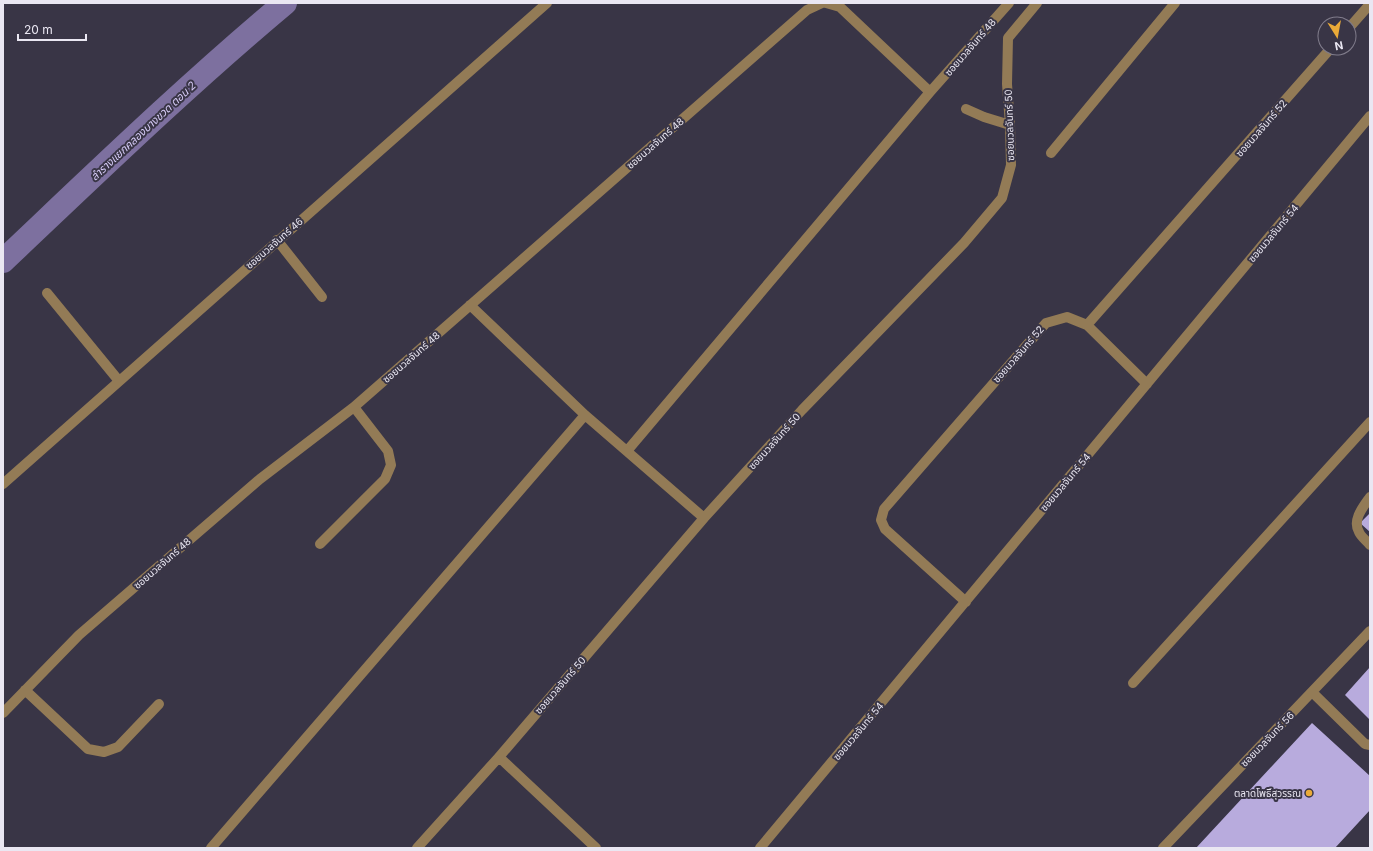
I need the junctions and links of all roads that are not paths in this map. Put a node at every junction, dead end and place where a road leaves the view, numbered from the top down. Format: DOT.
graph roads {
  1 [pos="547,3"];
  2 [pos="822,3"];
  3 [pos="826,3"];
  4 [pos="1009,3"];
  5 [pos="1037,3"];
  6 [pos="1175,3"];
  7 [pos="1370,4"];
  8 [pos="1357,19"];
  9 [pos="1324,56"];
  10 [pos="930,92"];
  11 [pos="966,109"];
  12 [pos="1370,116"];
  13 [pos="1010,125"];
  14 [pos="1051,153"];
  15 [pos="277,240"];
  16 [pos="47,293"];
  17 [pos="322,297"];
  18 [pos="470,305"];
  19 [pos="1087,325"];
  20 [pos="118,381"];
  21 [pos="1147,384"];
  22 [pos="354,407"];
  23 [pos="585,414"];
  24 [pos="1370,422"];
  25 [pos="627,451"];
  26 [pos="3,484"];
  27 [pos="1370,497"];
  28 [pos="704,518"];
  29 [pos="320,544"];
  30 [pos="1370,545"];
  31 [pos="966,602"];
  32 [pos="1370,631"];
  33 [pos="1133,683"];
  34 [pos="25,690"];
  35 [pos="1312,692"];
  36 [pos="159,704"];
  37 [pos="3,713"];
  38 [pos="1370,745"];
  39 [pos="499,757"];
  40 [pos="210,848"];
  41 [pos="417,848"];
  42 [pos="596,848"];
  43 [pos="760,848"];
  44 [pos="1163,848"];
  1 -- 15 [label="street, ซอยนวลจันทร์ 46"];
  2 -- 18 [label="street, ซอยนวลจันทร์ 48"];
  3 -- 10 [label="street"];
  4 -- 10 [label="street, ซอยนวลจันทร์ 48"];
  5 -- 13 [label="street, ซอยนวลจันทร์ 50"];
  6 -- 14 [label="street"];
  7 -- 8 [label="street"];
  9 -- 19 [label="street, ซอยนวลจันทร์ 52"];
  10 -- 25 [label="street, ซอยนวลจันทร์ 48"];
  11 -- 13 [label="street"];
  12 -- 21 [label="street, ซอยนวลจันทร์ 54"];
  13 -- 28 [label="street, ซอยนวลจันทร์ 50"];
  15 -- 17 [label="street"];
  15 -- 20 [label="street, ซอยนวลจันทร์ 46"];
  16 -- 20 [label="street"];
  18 -- 22 [label="street, ซอยนวลจันทร์ 48"];
  18 -- 23 [label="street"];
  19 -- 21 [label="street"];
  19 -- 31 [label="street, ซอยนวลจันทร์ 52"];
  20 -- 26 [label="street, ซอยนวลจันทร์ 46"];
  21 -- 31 [label="street, ซอยนวลจันทร์ 54"];
  22 -- 29 [label="street"];
  22 -- 34 [label="street, ซอยนวลจันทร์ 48"];
  23 -- 25 [label="street"];
  23 -- 40 [label="street"];
  24 -- 33 [label="street"];
  25 -- 28 [label="street"];
  27 -- 30 [label="street"];
  28 -- 39 [label="street, ซอยนวลจันทร์ 50"];
  31 -- 43 [label="street, ซอยนวลจันทร์ 54"];
  32 -- 35 [label="street, ซอยนวลจันทร์ 56"];
  34 -- 36 [label="street"];
  34 -- 37 [label="street, ซอยนวลจันทร์ 48"];
  35 -- 38 [label="street"];
  35 -- 44 [label="street, ซอยนวลจันทร์ 56"];
  39 -- 41 [label="street, ซอยนวลจันทร์ 50"];
  39 -- 42 [label="street"];
}
